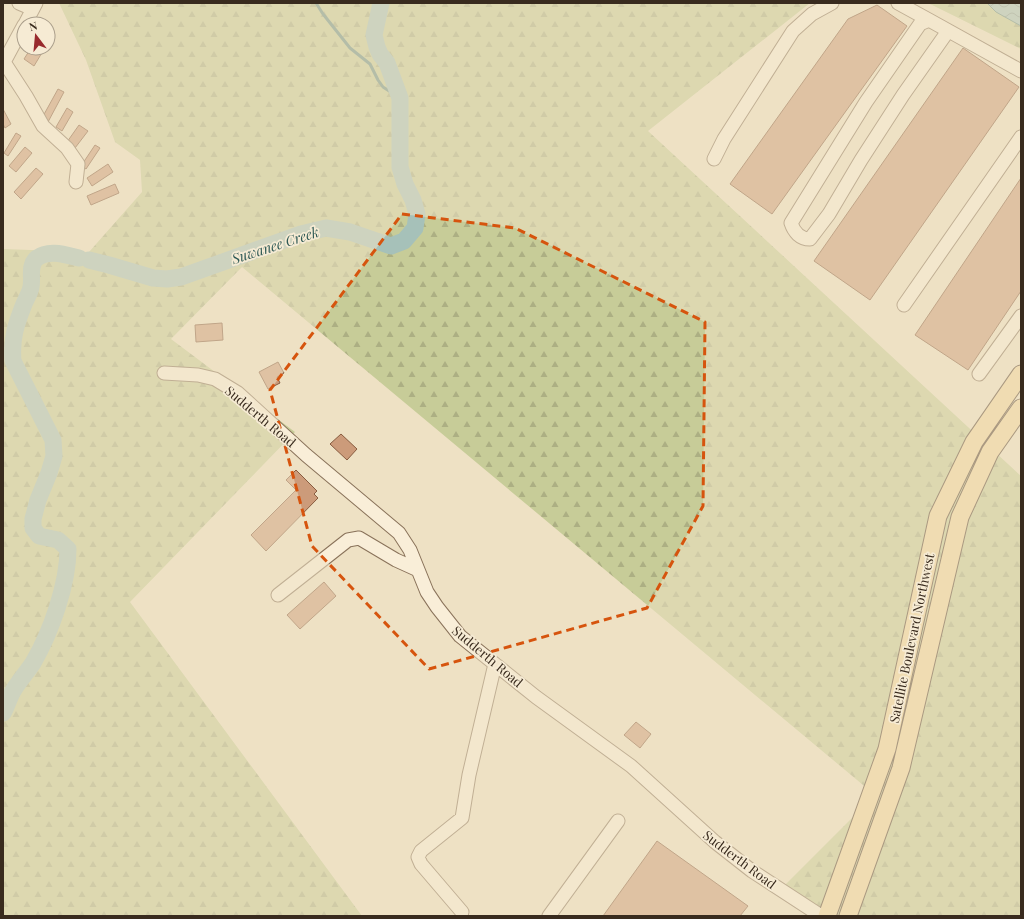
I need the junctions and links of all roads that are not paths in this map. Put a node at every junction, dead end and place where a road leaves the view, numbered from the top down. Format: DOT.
graph roads {
  1 [pos="19,3"];
  2 [pos="832,3"];
  3 [pos="898,3"];
  4 [pos="34,6"];
  5 [pos="29,16"];
  6 [pos="929,20"];
  7 [pos="948,31"];
  8 [pos="16,39"];
  9 [pos="3,62"];
  10 [pos="1021,71"];
  11 [pos="1021,137"];
  12 [pos="714,159"];
  13 [pos="76,182"];
  14 [pos="904,304"];
  15 [pos="1021,316"];
  16 [pos="164,373"];
  17 [pos="979,374"];
  18 [pos="1021,374"];
  19 [pos="1007,394"];
  20 [pos="1021,404"];
  21 [pos="1021,408"];
  22 [pos="418,570"];
  23 [pos="278,595"];
  24 [pos="495,664"];
  25 [pos="618,822"];
  26 [pos="462,912"];
  27 [pos="548,916"];
  28 [pos="821,916"];
  29 [pos="827,916"];
  30 [pos="848,916"];
  1 -- 4 [label="street"];
  2 -- 12 [label="street"];
  3 -- 6 [label="street"];
  4 -- 5 [label="street"];
  6 -- 7 [label="street"];
  6 -- 7 [label="street"];
  7 -- 10 [label="street"];
  8 -- 9 [label="street"];
  9 -- 13 [label="street"];
  11 -- 14 [label="street"];
  15 -- 17 [label="street"];
  16 -- 22 [label="street, Sudderth Road"];
  18 -- 19 [label="main road, Satellite Boulevard Northwest"];
  19 -- 20 [label="street"];
  19 -- 29 [label="main road, Satellite Boulevard Northwest"];
  21 -- 30 [label="main road, Satellite Boulevard Northwest"];
  22 -- 23 [label="street"];
  22 -- 24 [label="street, Sudderth Road"];
  24 -- 26 [label="street"];
  24 -- 28 [label="street, Sudderth Road"];
  25 -- 27 [label="street"];
}
